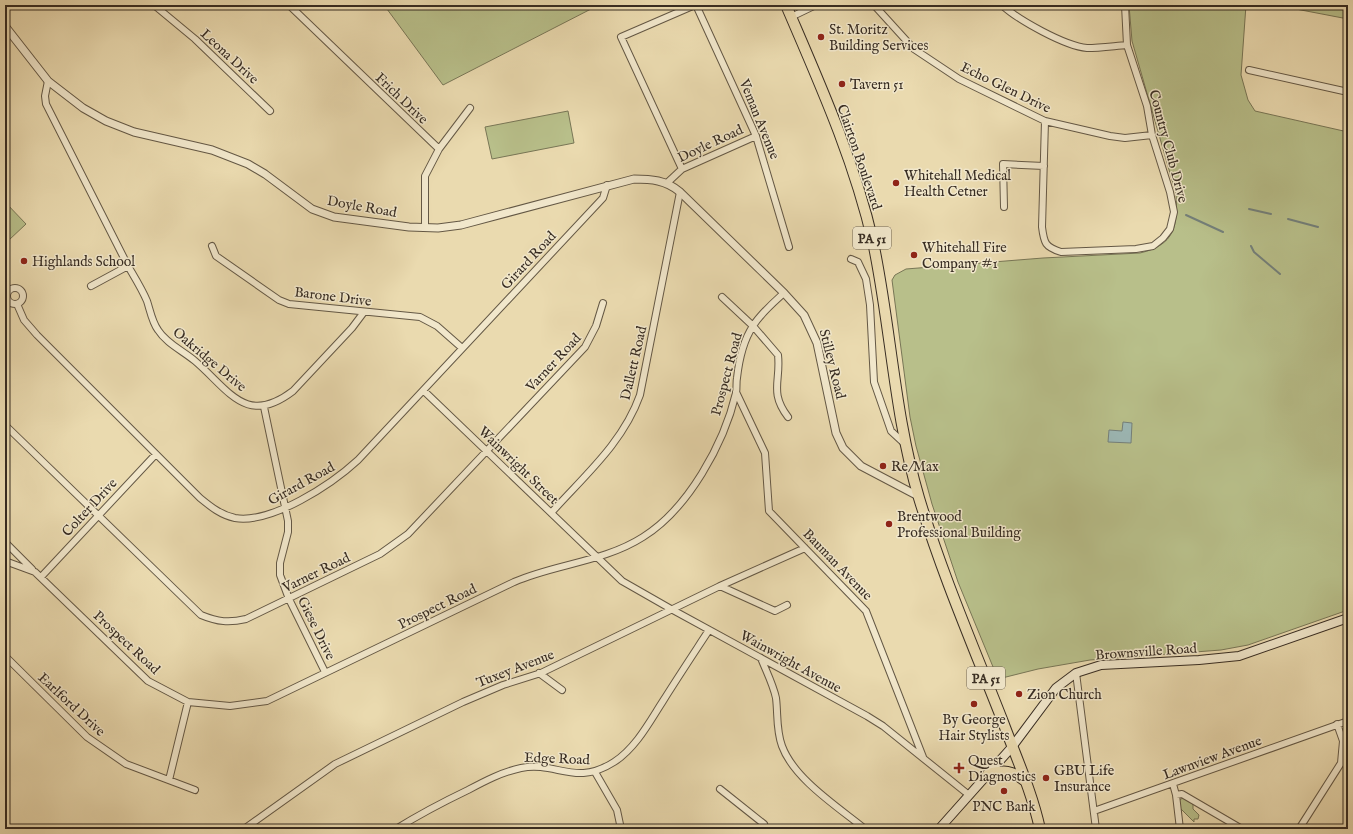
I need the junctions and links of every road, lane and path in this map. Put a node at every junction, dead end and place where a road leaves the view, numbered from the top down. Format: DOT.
graph roads {
  1 [pos="154,5"];
  2 [pos="289,5"];
  3 [pos="696,5"];
  4 [pos="786,5"];
  5 [pos="816,5"];
  6 [pos="874,5"];
  7 [pos="1002,5"];
  8 [pos="1125,5"];
  9 [pos="791,17"];
  10 [pos="5,26"];
  11 [pos="1127,45"];
  12 [pos="1249,70"];
  13 [pos="48,81"];
  14 [pos="1348,92"];
  15 [pos="470,108"];
  16 [pos="270,111"];
  17 [pos="1045,121"];
  18 [pos="1152,135"];
  19 [pos="756,136"];
  20 [pos="439,149"];
  21 [pos="1044,166"];
  22 [pos="682,170"];
  23 [pos="667,183"];
  24 [pos="607,185"];
  25 [pos="680,192"];
  26 [pos="1004,207"];
  27 [pos="425,228"];
  28 [pos="212,246"];
  29 [pos="789,247"];
  30 [pos="851,259"];
  31 [pos="128,266"];
  32 [pos="91,286"];
  33 [pos="784,293"];
  34 [pos="722,297"];
  35 [pos="602,303"];
  36 [pos="17,304"];
  37 [pos="364,312"];
  38 [pos="753,326"];
  39 [pos="462,348"];
  40 [pos="424,391"];
  41 [pos="736,392"];
  42 [pos="264,407"];
  43 [pos="788,417"];
  44 [pos="5,424"];
  45 [pos="905,444"];
  46 [pos="486,450"];
  47 [pos="156,454"];
  48 [pos="918,496"];
  49 [pos="286,507"];
  50 [pos="551,513"];
  51 [pos="99,515"];
  52 [pos="5,542"];
  53 [pos="805,548"];
  54 [pos="596,557"];
  55 [pos="5,561"];
  56 [pos="35,572"];
  57 [pos="41,577"];
  58 [pos="720,586"];
  59 [pos="289,599"];
  60 [pos="787,604"];
  61 [pos="670,610"];
  62 [pos="1348,618"];
  63 [pos="709,630"];
  64 [pos="5,656"];
  65 [pos="761,657"];
  66 [pos="325,672"];
  67 [pos="539,673"];
  68 [pos="1076,673"];
  69 [pos="562,690"];
  70 [pos="188,702"];
  71 [pos="1348,721"];
  72 [pos="1337,724"];
  73 [pos="1012,747"];
  74 [pos="924,758"];
  75 [pos="595,772"];
  76 [pos="988,774"];
  77 [pos="169,780"];
  78 [pos="1026,782"];
  79 [pos="1172,784"];
  80 [pos="720,789"];
  81 [pos="195,790"];
  82 [pos="969,795"];
  83 [pos="1176,795"];
  84 [pos="1094,811"];
  85 [pos="857,823"];
  86 [pos="244,829"];
  87 [pos="396,829"];
  88 [pos="621,829"];
  89 [pos="758,829"];
  90 [pos="852,829"];
  91 [pos="865,829"];
  92 [pos="940,829"];
  93 [pos="1040,829"];
  94 [pos="1096,829"];
  95 [pos="1180,829"];
  96 [pos="1242,829"];
  97 [pos="1299,829"];
  1 -- 16 [label="street, Leona Drive"];
  2 -- 20 [label="street, Frich Drive"];
  3 -- 19 [label="street, Veman Avenue"];
  3 -- 22 [label="street"];
  4 -- 9 [label="highway, Clairton Boulevard / PA 51"];
  5 -- 9 [label="street"];
  6 -- 17 [label="street, Echo Glen Drive"];
  7 -- 11 [label="street"];
  8 -- 11 [label="street, Country Club Drive"];
  9 -- 45 [label="highway, Clairton Boulevard / PA 51"];
  10 -- 13 [label="street, Doyle Road"];
  11 -- 18 [label="street, Country Club Drive"];
  12 -- 14 [label="street"];
  13 -- 27 [label="street, Doyle Road"];
  13 -- 31 [label="street, Oakridge Drive"];
  15 -- 20 [label="street"];
  17 -- 18 [label="street, Echo Glen Drive"];
  17 -- 21 [label="street, Country Club Drive"];
  18 -- 21 [label="street, Country Club Drive"];
  19 -- 22 [label="street, Doyle Road"];
  19 -- 29 [label="street, Veman Avenue"];
  20 -- 27 [label="street"];
  21 -- 26 [label="street"];
  22 -- 23 [label="street, Doyle Road"];
  23 -- 24 [label="street, Doyle Road"];
  23 -- 25 [label="street, Stilley Road"];
  24 -- 27 [label="street, Doyle Road"];
  24 -- 39 [label="street, Girard Road"];
  25 -- 33 [label="street, Stilley Road"];
  25 -- 50 [label="street, Dallett Road"];
  28 -- 37 [label="street, Barone Drive"];
  30 -- 45 [label="street"];
  31 -- 32 [label="street"];
  31 -- 42 [label="street, Oakridge Drive"];
  33 -- 38 [label="street, Prospect Road"];
  33 -- 48 [label="street, Stilley Road"];
  34 -- 38 [label="street"];
  35 -- 46 [label="street, Varner Road"];
  36 -- 47 [label="street, Girard Road"];
  37 -- 39 [label="street, Barone Drive"];
  37 -- 42 [label="street"];
  38 -- 41 [label="street, Prospect Road"];
  38 -- 43 [label="street"];
  39 -- 40 [label="street, Girard Road"];
  40 -- 46 [label="street, Wainwright Street"];
  40 -- 49 [label="street, Girard Road"];
  41 -- 53 [label="street, Bauman Avenue"];
  41 -- 54 [label="street, Prospect Road"];
  42 -- 49 [label="street, Giese Drive"];
  44 -- 51 [label="street, Varner Road"];
  45 -- 48 [label="highway, Clairton Boulevard / PA 51"];
  46 -- 50 [label="street, Wainwright Street"];
  46 -- 59 [label="street, Varner Road"];
  47 -- 49 [label="street, Girard Road"];
  47 -- 51 [label="street, Colter Drive"];
  48 -- 73 [label="highway, Clairton Boulevard / PA 51"];
  49 -- 59 [label="street, Giese Drive"];
  50 -- 54 [label="street, Wainwright Street"];
  51 -- 57 [label="street, Colter Drive"];
  51 -- 59 [label="street, Varner Road"];
  52 -- 56 [label="street"];
  53 -- 58 [label="street, Tuxey Avenue"];
  53 -- 74 [label="street, Bauman Avenue"];
  54 -- 61 [label="street, Wainwright Avenue"];
  54 -- 66 [label="street, Prospect Road"];
  55 -- 56 [label="street, Prospect Road"];
  56 -- 57 [label="street, Prospect Road"];
  57 -- 70 [label="street, Prospect Road"];
  58 -- 60 [label="street"];
  58 -- 61 [label="street, Tuxey Avenue"];
  59 -- 66 [label="street, Giese Drive"];
  61 -- 63 [label="street, Wainwright Avenue"];
  61 -- 67 [label="street, Tuxey Avenue"];
  62 -- 68 [label="main road, Brownsville Road"];
  63 -- 65 [label="street, Wainwright Avenue"];
  63 -- 75 [label="street, Edge Road"];
  64 -- 77 [label="street, Earlford Drive"];
  65 -- 74 [label="street, Wainwright Avenue"];
  65 -- 85 [label="street"];
  66 -- 70 [label="street, Prospect Road"];
  67 -- 69 [label="street"];
  67 -- 86 [label="street, Tuxey Avenue"];
  68 -- 73 [label="main road, Brownsville Road"];
  68 -- 84 [label="street"];
  70 -- 77 [label="street"];
  71 -- 72 [label="street, Lawnview Avenue"];
  72 -- 79 [label="street, Lawnview Avenue"];
  72 -- 97 [label="street"];
  73 -- 76 [label="main road, Brownsville Road"];
  73 -- 78 [label="highway, Clairton Boulevard / PA 51"];
  74 -- 82 [label="street, Wainwright Avenue"];
  75 -- 87 [label="street, Edge Road"];
  75 -- 88 [label="street"];
  76 -- 78 [label="highway"];
  76 -- 82 [label="main road, Brownsville Road"];
  77 -- 81 [label="street, Earlford Drive"];
  78 -- 93 [label="highway, Clairton Boulevard / PA 51"];
  79 -- 83 [label="street"];
  79 -- 84 [label="street, Lawnview Avenue"];
  80 -- 89 [label="street"];
  82 -- 92 [label="main road, Brownsville Road"];
  83 -- 95 [label="street"];
  83 -- 96 [label="street"];
  84 -- 94 [label="street"];
  85 -- 90 [label="street"];
  85 -- 91 [label="street"];
}
